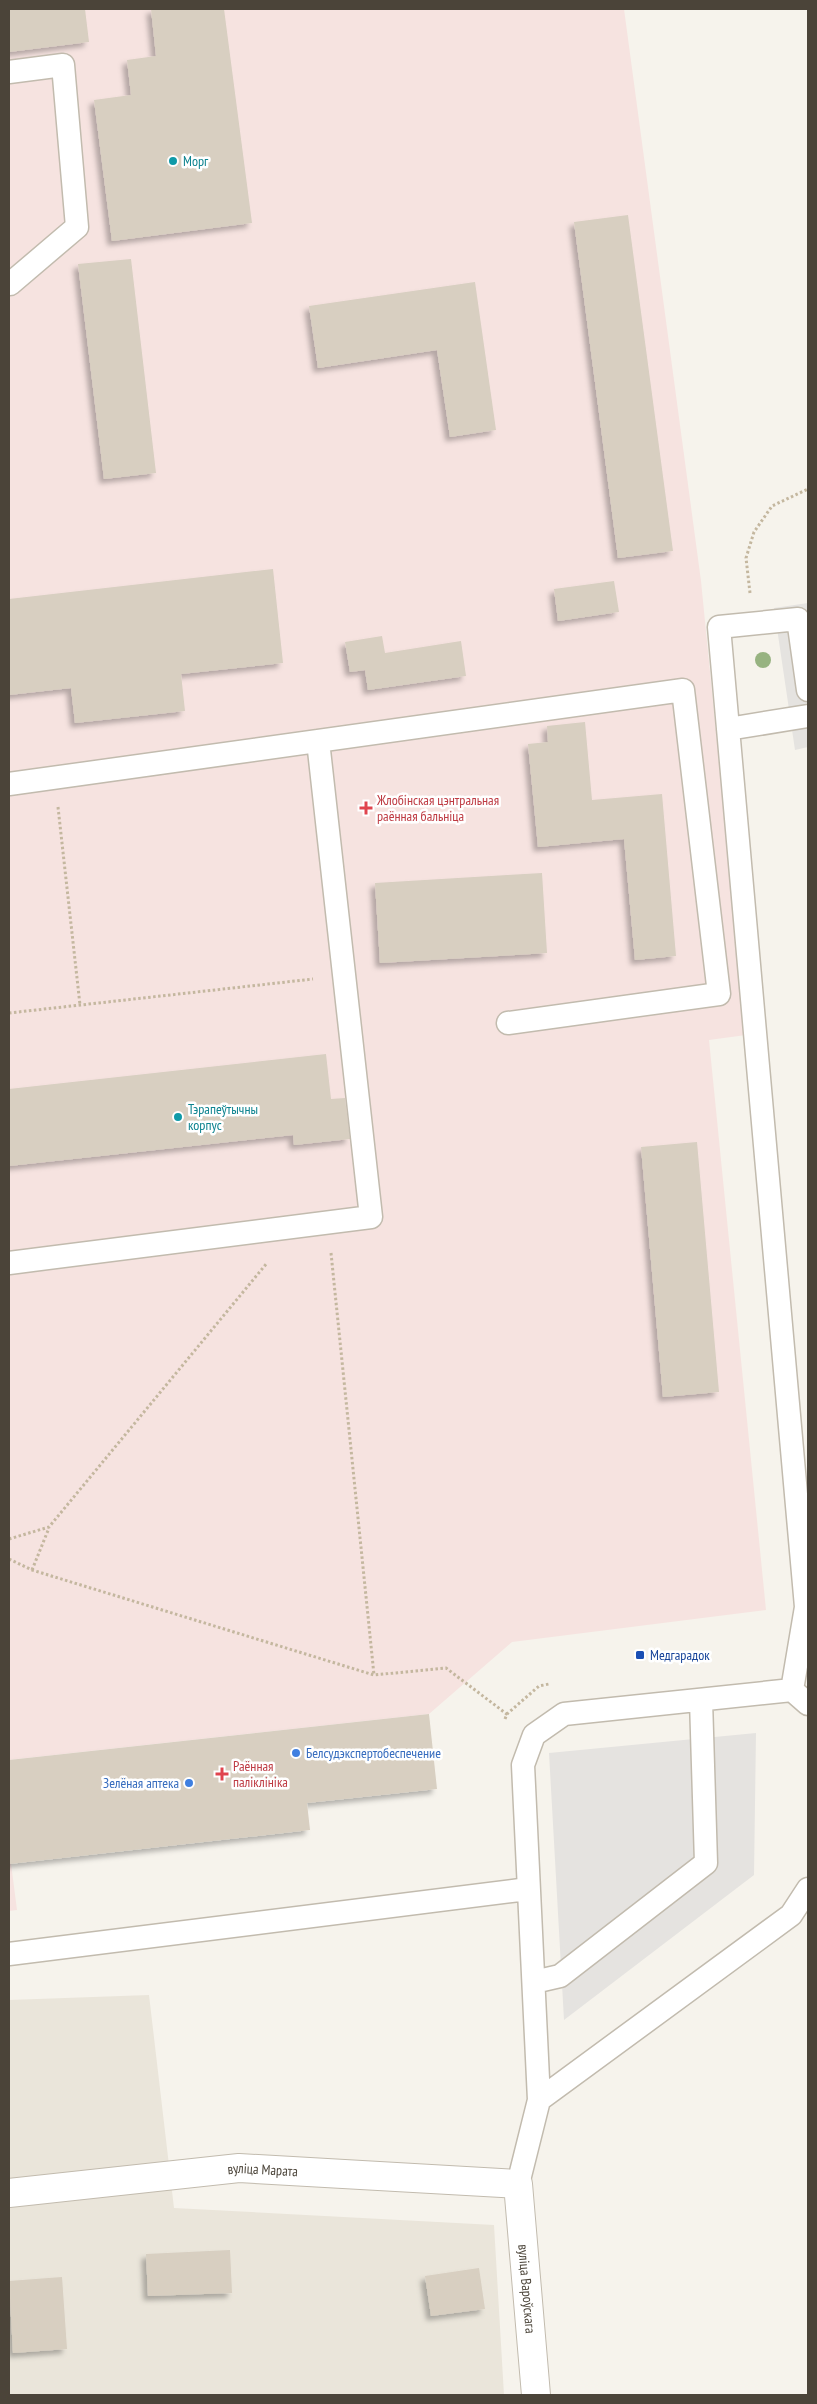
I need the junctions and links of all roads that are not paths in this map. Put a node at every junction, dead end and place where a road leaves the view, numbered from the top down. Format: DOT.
graph roads {
  1 [pos="9,72"];
  2 [pos="10,284"];
  3 [pos="808,690"];
  4 [pos="808,716"];
  5 [pos="728,729"];
  6 [pos="318,741"];
  7 [pos="9,784"];
  8 [pos="508,1023"];
  9 [pos="9,1263"];
  10 [pos="800,1697"];
  11 [pos="701,1700"];
  12 [pos="528,1889"];
  13 [pos="808,1889"];
  14 [pos="9,1954"];
  15 [pos="534,1982"];
  16 [pos="538,2100"];
  17 [pos="518,2184"];
  18 [pos="9,2192"];
  19 [pos="536,2395"];
  1 -- 2 [label="lane"];
  3 -- 5 [label="lane"];
  4 -- 5 [label="lane"];
  5 -- 10 [label="lane"];
  6 -- 7 [label="lane"];
  6 -- 8 [label="lane"];
  6 -- 9 [label="lane"];
  10 -- 11 [label="lane"];
  11 -- 12 [label="lane"];
  11 -- 15 [label="lane"];
  12 -- 14 [label="lane"];
  12 -- 15 [label="lane"];
  13 -- 16 [label="lane"];
  15 -- 16 [label="lane"];
  16 -- 17 [label="lane"];
  17 -- 18 [label="street, вуліца Марата"];
  17 -- 19 [label="street, вуліца Вароўскага"];
}
